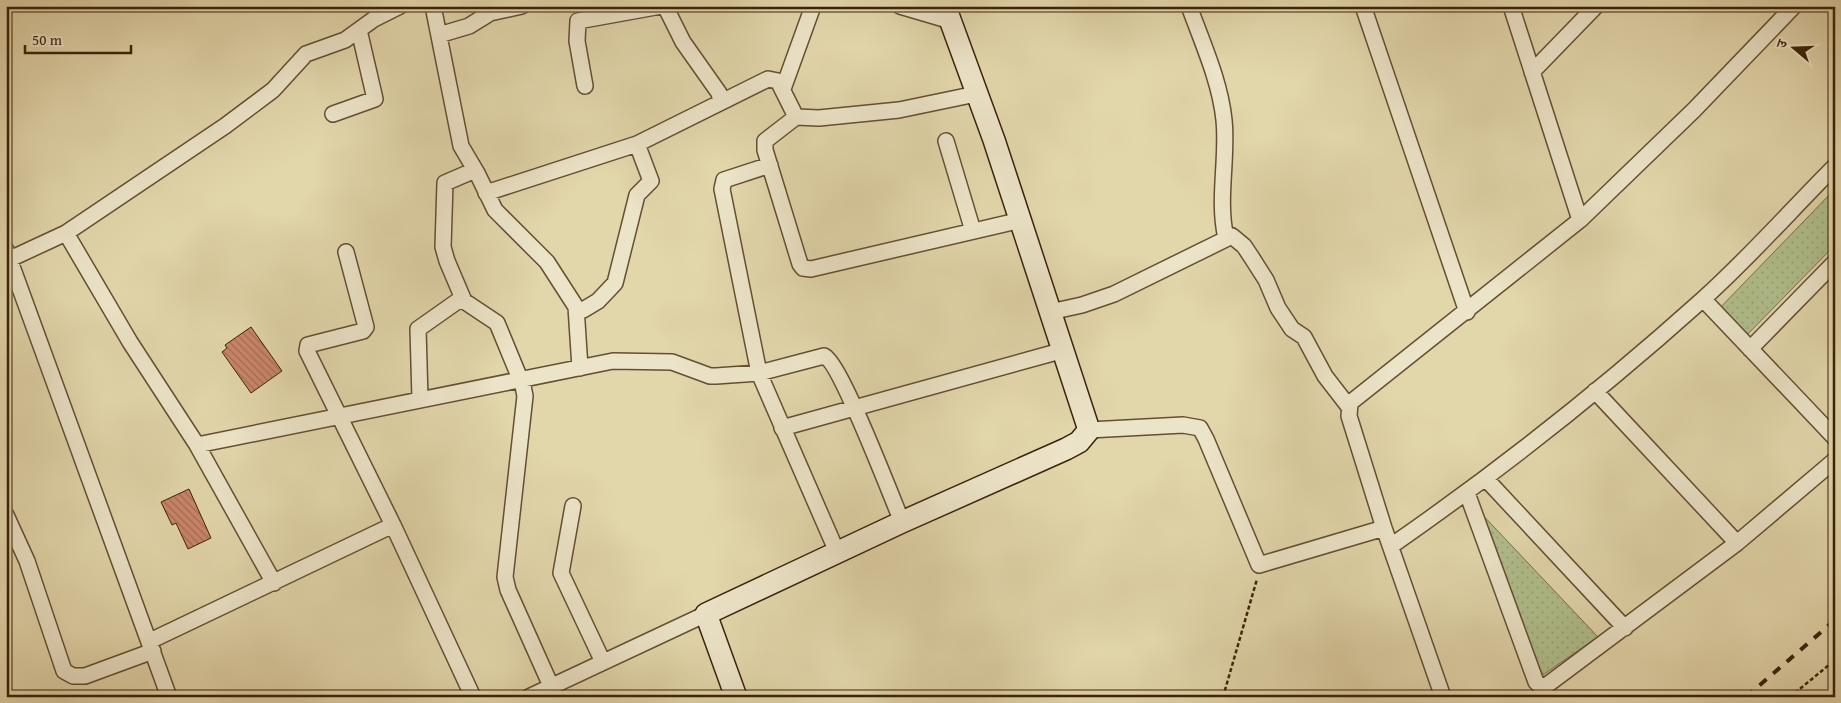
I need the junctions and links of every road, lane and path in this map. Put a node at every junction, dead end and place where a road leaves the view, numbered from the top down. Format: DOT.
graph roads {
  1 [pos="400,6"];
  2 [pos="433,6"];
  3 [pos="522,6"];
  4 [pos="663,6"];
  5 [pos="813,6"];
  6 [pos="900,6"];
  7 [pos="1189,6"];
  8 [pos="1362,6"];
  9 [pos="1511,6"];
  10 [pos="1596,6"];
  11 [pos="1794,6"];
  12 [pos="948,14"];
  13 [pos="359,30"];
  14 [pos="439,36"];
  15 [pos="1532,72"];
  16 [pos="585,86"];
  17 [pos="783,89"];
  18 [pos="976,94"];
  19 [pos="721,102"];
  20 [pos="333,114"];
  21 [pos="796,117"];
  22 [pos="946,141"];
  23 [pos="637,144"];
  24 [pos="770,165"];
  25 [pos="1835,166"];
  26 [pos="475,170"];
  27 [pos="486,193"];
  28 [pos="1021,220"];
  29 [pos="1580,220"];
  30 [pos="973,231"];
  31 [pos="66,233"];
  32 [pos="1226,238"];
  33 [pos="346,252"];
  34 [pos="8,255"];
  35 [pos="1835,262"];
  36 [pos="462,298"];
  37 [pos="1703,299"];
  38 [pos="576,308"];
  39 [pos="1050,312"];
  40 [pos="1466,312"];
  41 [pos="1750,349"];
  42 [pos="1064,350"];
  43 [pos="580,368"];
  44 [pos="759,373"];
  45 [pos="522,379"];
  46 [pos="1596,391"];
  47 [pos="420,399"];
  48 [pos="1349,407"];
  49 [pos="854,408"];
  50 [pos="339,415"];
  51 [pos="782,428"];
  52 [pos="1090,430"];
  53 [pos="1835,438"];
  54 [pos="197,445"];
  55 [pos="1835,460"];
  56 [pos="1486,479"];
  57 [pos="1467,493"];
  58 [pos="573,506"];
  59 [pos="6,516"];
  60 [pos="902,522"];
  61 [pos="393,525"];
  62 [pos="1384,528"];
  63 [pos="1737,543"];
  64 [pos="1391,546"];
  65 [pos="837,552"];
  66 [pos="1259,565"];
  67 [pos="274,583"];
  68 [pos="706,614"];
  69 [pos="1625,628"];
  70 [pos="152,646"];
  71 [pos="1835,660"];
  72 [pos="603,662"];
  73 [pos="551,686"];
  74 [pos="170,697"];
  75 [pos="473,697"];
  76 [pos="529,697"];
  77 [pos="736,697"];
  78 [pos="1223,697"];
  79 [pos="1443,697"];
  80 [pos="1790,697"];
  1 -- 13 [label="street"];
  2 -- 14 [label="street"];
  3 -- 14 [label="street"];
  4 -- 16 [label="street"];
  4 -- 19 [label="street"];
  5 -- 17 [label="street"];
  6 -- 12 [label="street"];
  7 -- 32 [label="street"];
  8 -- 40 [label="street"];
  9 -- 15 [label="street"];
  10 -- 15 [label="street"];
  11 -- 29 [label="street"];
  12 -- 18 [label="street"];
  13 -- 20 [label="street"];
  13 -- 31 [label="street"];
  14 -- 26 [label="street"];
  15 -- 29 [label="street"];
  17 -- 19 [label="street"];
  17 -- 21 [label="street"];
  18 -- 21 [label="street"];
  18 -- 28 [label="street"];
  19 -- 23 [label="street"];
  21 -- 24 [label="street"];
  22 -- 30 [label="street"];
  23 -- 27 [label="street"];
  23 -- 38 [label="street"];
  24 -- 30 [label="street"];
  24 -- 44 [label="street"];
  25 -- 37 [label="street"];
  26 -- 27 [label="street"];
  26 -- 36 [label="street"];
  27 -- 38 [label="street"];
  28 -- 30 [label="street"];
  28 -- 39 [label="street"];
  29 -- 40 [label="street"];
  31 -- 34 [label="street"];
  31 -- 54 [label="street"];
  32 -- 39 [label="street"];
  32 -- 48 [label="street"];
  33 -- 50 [label="street"];
  34 -- 70 [label="street"];
  35 -- 41 [label="street"];
  36 -- 45 [label="street"];
  36 -- 47 [label="street"];
  37 -- 41 [label="street"];
  37 -- 46 [label="street"];
  38 -- 43 [label="street"];
  39 -- 42 [label="street"];
  40 -- 48 [label="street"];
  41 -- 53 [label="street"];
  42 -- 49 [label="street"];
  42 -- 52 [label="street"];
  43 -- 44 [label="street"];
  43 -- 45 [label="street"];
  44 -- 49 [label="street"];
  44 -- 51 [label="street"];
  45 -- 47 [label="street"];
  45 -- 73 [label="street"];
  46 -- 56 [label="street"];
  46 -- 63 [label="street"];
  47 -- 50 [label="street"];
  48 -- 62 [label="street"];
  49 -- 51 [label="street"];
  49 -- 60 [label="street"];
  50 -- 54 [label="street"];
  50 -- 61 [label="street"];
  51 -- 65 [label="street"];
  52 -- 60 [label="street"];
  52 -- 66 [label="street"];
  54 -- 67 [label="street"];
  55 -- 63 [label="street"];
  56 -- 57 [label="street"];
  56 -- 69 [label="street"];
  57 -- 64 [label="street"];
  57 -- 69 [label="street"];
  58 -- 72 [label="street"];
  59 -- 70 [label="street"];
  60 -- 65 [label="street"];
  61 -- 67 [label="street"];
  61 -- 75 [label="street"];
  62 -- 64 [label="street"];
  62 -- 66 [label="street"];
  63 -- 69 [label="street"];
  64 -- 79 [label="street"];
  65 -- 68 [label="street"];
  66 -- 78 [label="path"];
  67 -- 70 [label="street"];
  68 -- 72 [label="street"];
  68 -- 77 [label="street"];
  70 -- 74 [label="street"];
  71 -- 80 [label="path"];
  72 -- 73 [label="street"];
  73 -- 76 [label="street"];
}
